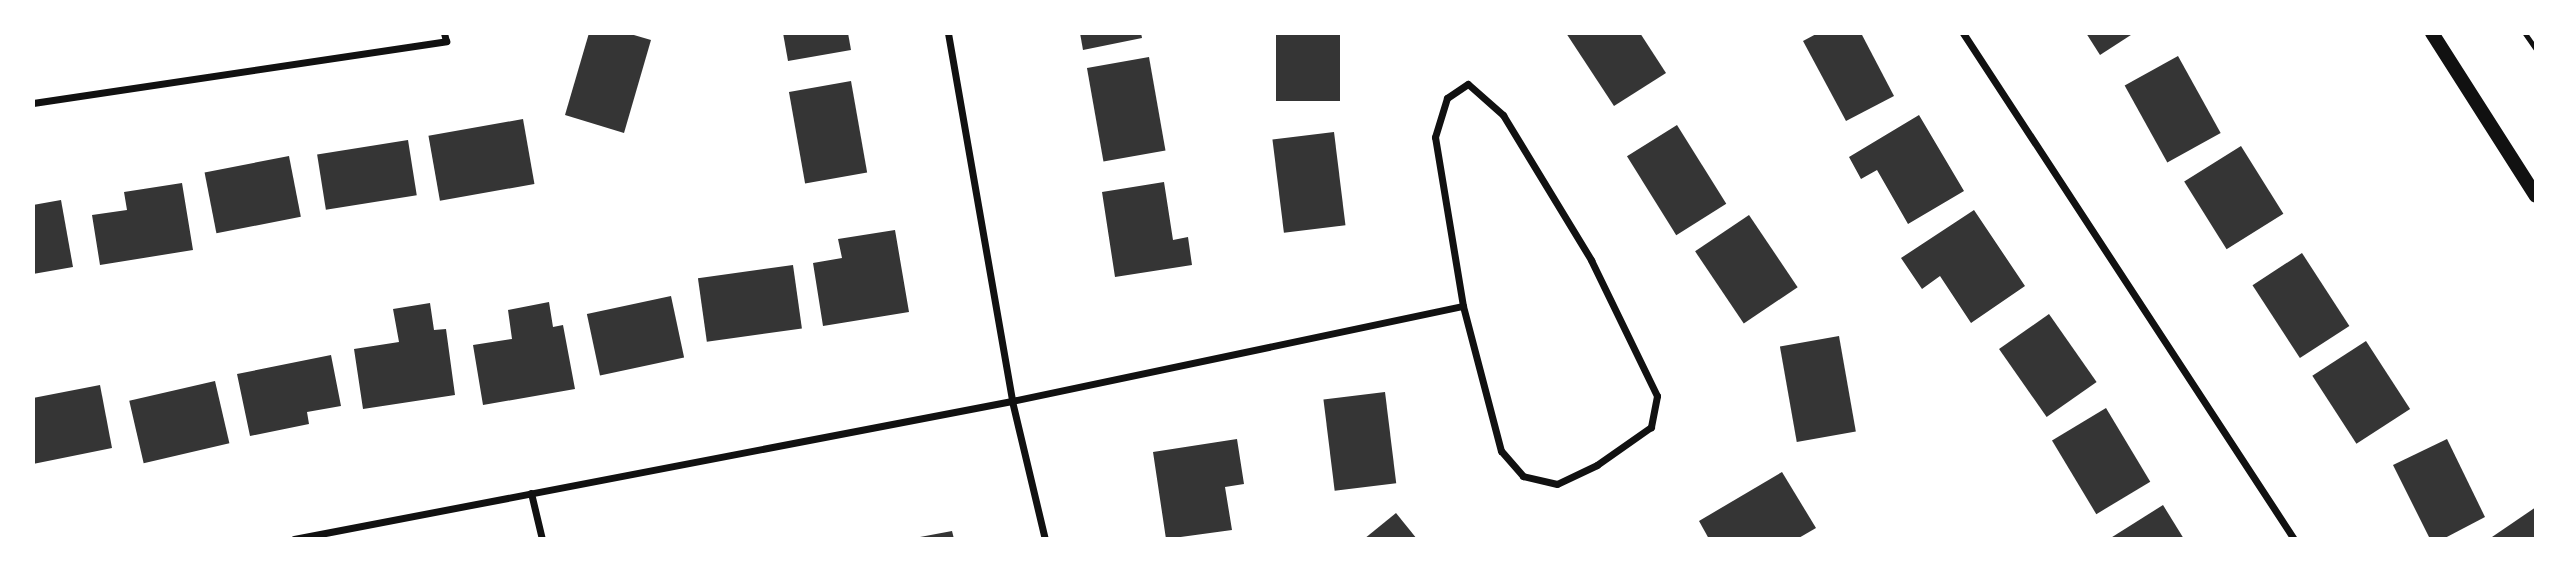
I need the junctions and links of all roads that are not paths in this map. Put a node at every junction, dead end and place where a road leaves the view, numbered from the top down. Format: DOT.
graph roads {
  1 [pos="444,33"];
  2 [pos="948,33"];
  3 [pos="1963,33"];
  4 [pos="2432,33"];
  5 [pos="33,103"];
  6 [pos="2536,196"];
  7 [pos="1463,306"];
  8 [pos="1012,401"];
  9 [pos="531,493"];
  10 [pos="294,539"];
  11 [pos="542,539"];
  12 [pos="1045,539"];
  13 [pos="2294,539"];
  1 -- 5 [label="street"];
  2 -- 8 [label="street"];
  3 -- 13 [label="street"];
  4 -- 6 [label="main road"];
  7 -- 7 [label="street"];
  7 -- 8 [label="street"];
  8 -- 9 [label="street"];
  8 -- 12 [label="street"];
  9 -- 10 [label="street"];
  9 -- 11 [label="street"];
}
